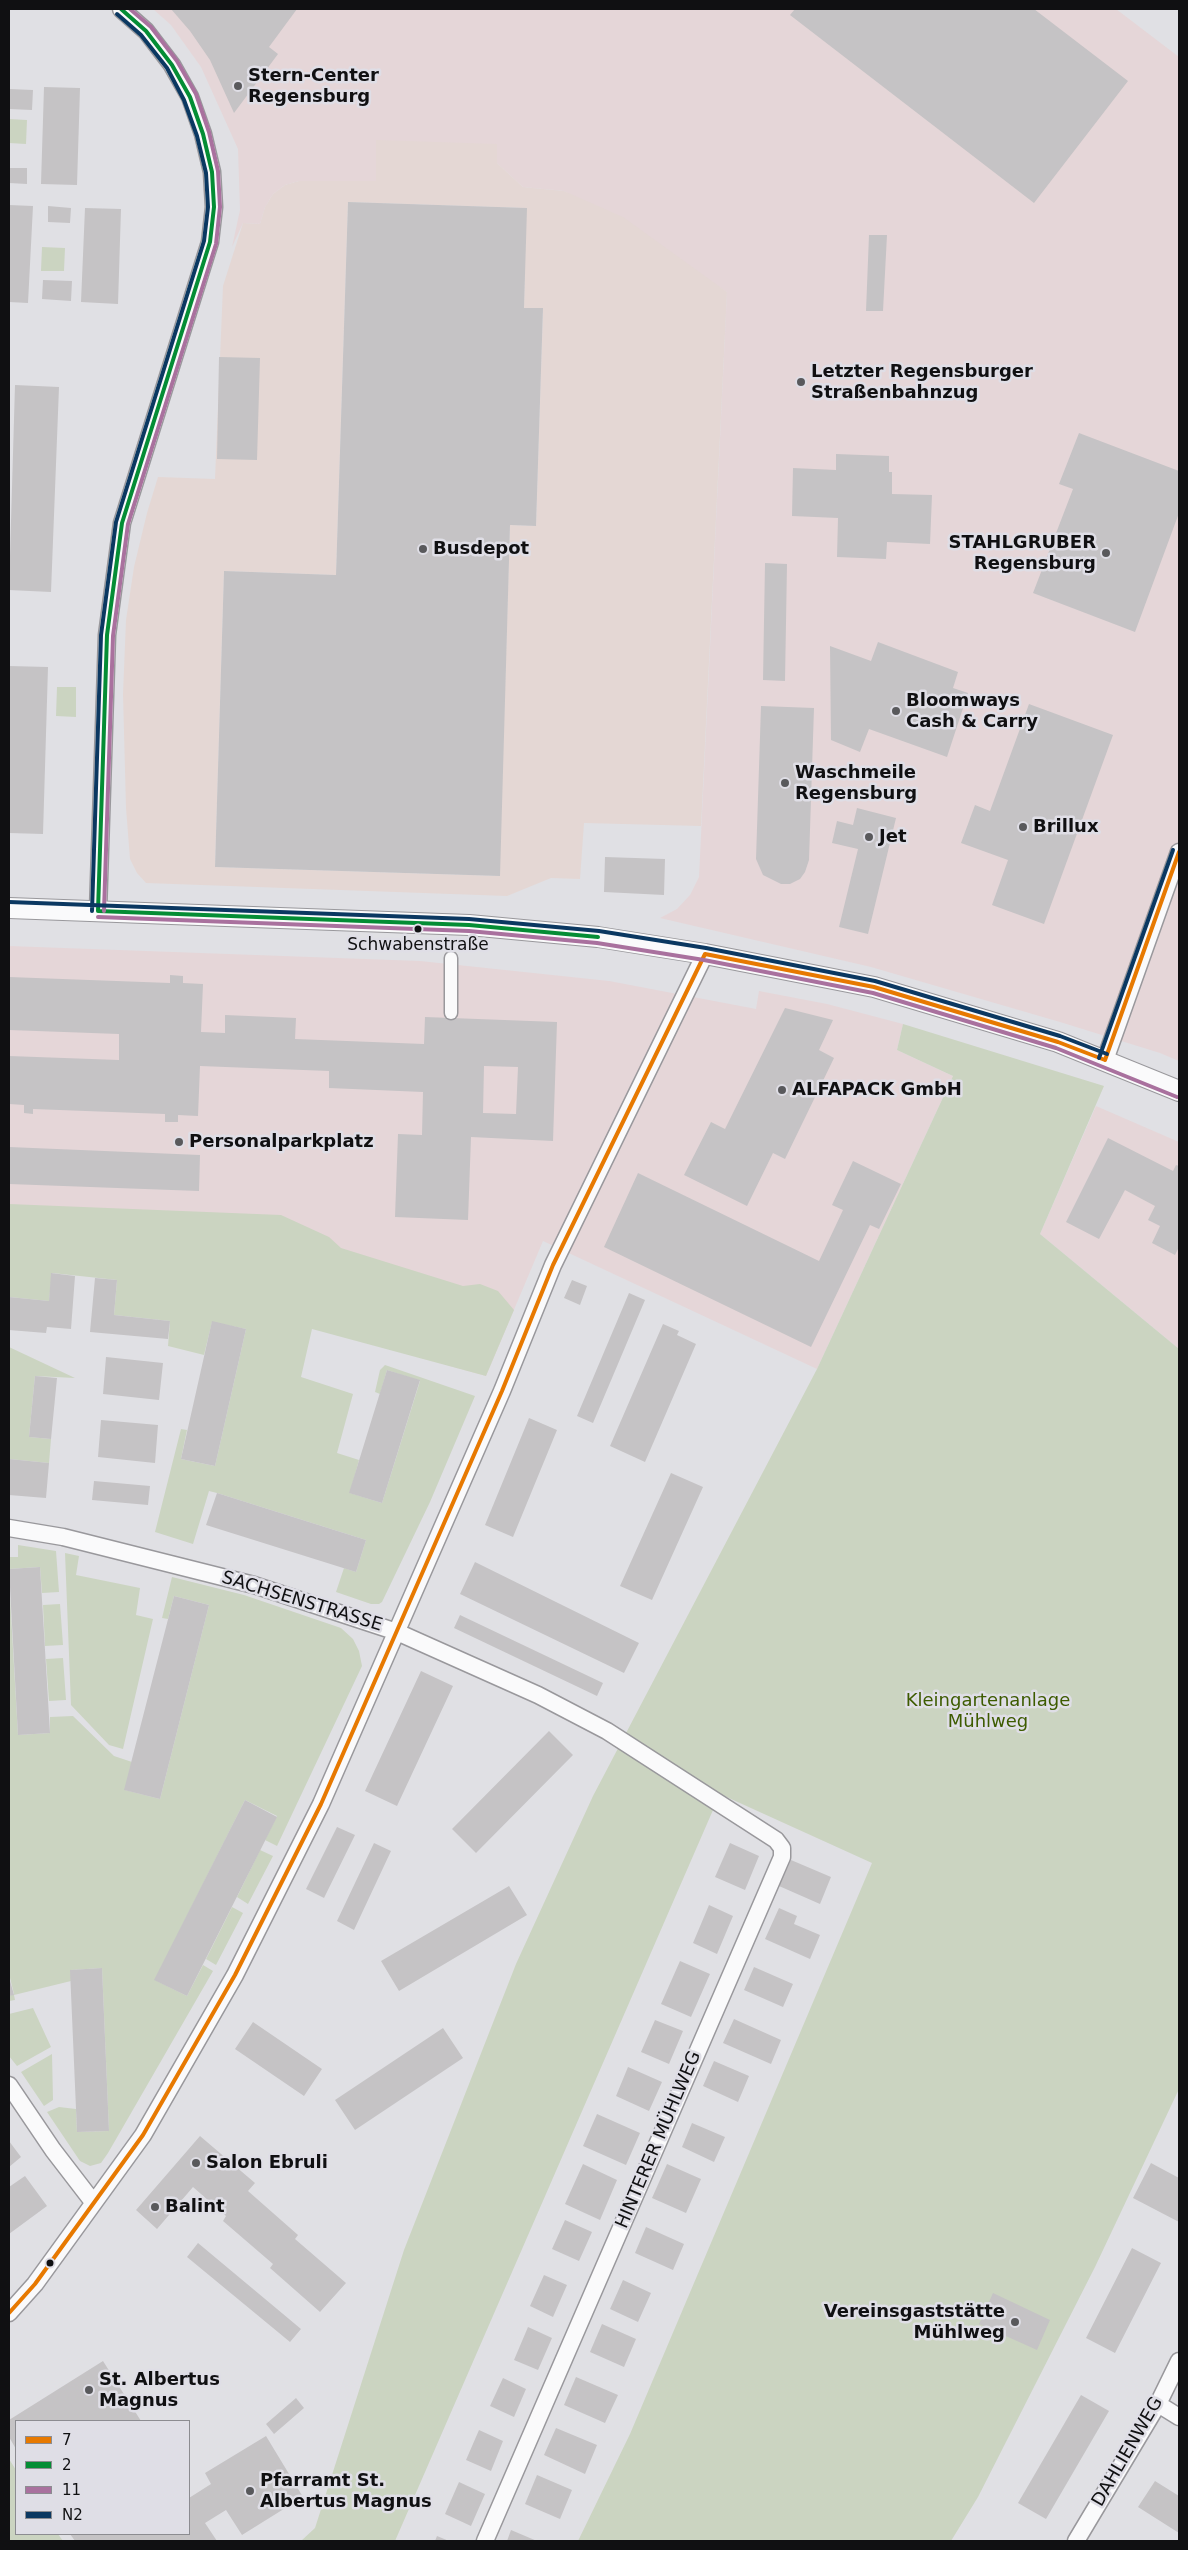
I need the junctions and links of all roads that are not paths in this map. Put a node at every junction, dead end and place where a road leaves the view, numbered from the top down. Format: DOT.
graph roads {
  1 [pos="121,9"];
  2 [pos="1179,852"];
  3 [pos="9,908"];
  4 [pos="98,911"];
  5 [pos="705,954"];
  6 [pos="451,958"];
  7 [pos="450,1013"];
  8 [pos="1106,1060"];
  9 [pos="1179,1091"];
  10 [pos="9,1528"];
  11 [pos="397,1632"];
  12 [pos="684,1780"];
  13 [pos="9,2085"];
  14 [pos="93,2202"];
  15 [pos="9,2313"];
  16 [pos="1179,2362"];
  17 [pos="1158,2404"];
  18 [pos="1179,2417"];
  19 [pos="485,2541"];
  20 [pos="1076,2541"];
  1 -- 4 [label="street"];
  2 -- 8 [label="street"];
  3 -- 4 [label="street"];
  4 -- 5 [label="street"];
  5 -- 8 [label="street"];
  5 -- 11 [label="street"];
  6 -- 7 [label="street"];
  8 -- 9 [label="street"];
  10 -- 11 [label="street, SACHSENSTRASSE"];
  11 -- 12 [label="street, SACHSENSTRASSE"];
  11 -- 14 [label="street"];
  12 -- 19 [label="street, HINTERER MÜHLWEG"];
  13 -- 14 [label="street"];
  14 -- 15 [label="street"];
  16 -- 17 [label="street, DAHLIENWEG"];
  17 -- 18 [label="street"];
  17 -- 20 [label="street, DAHLIENWEG"];
}
